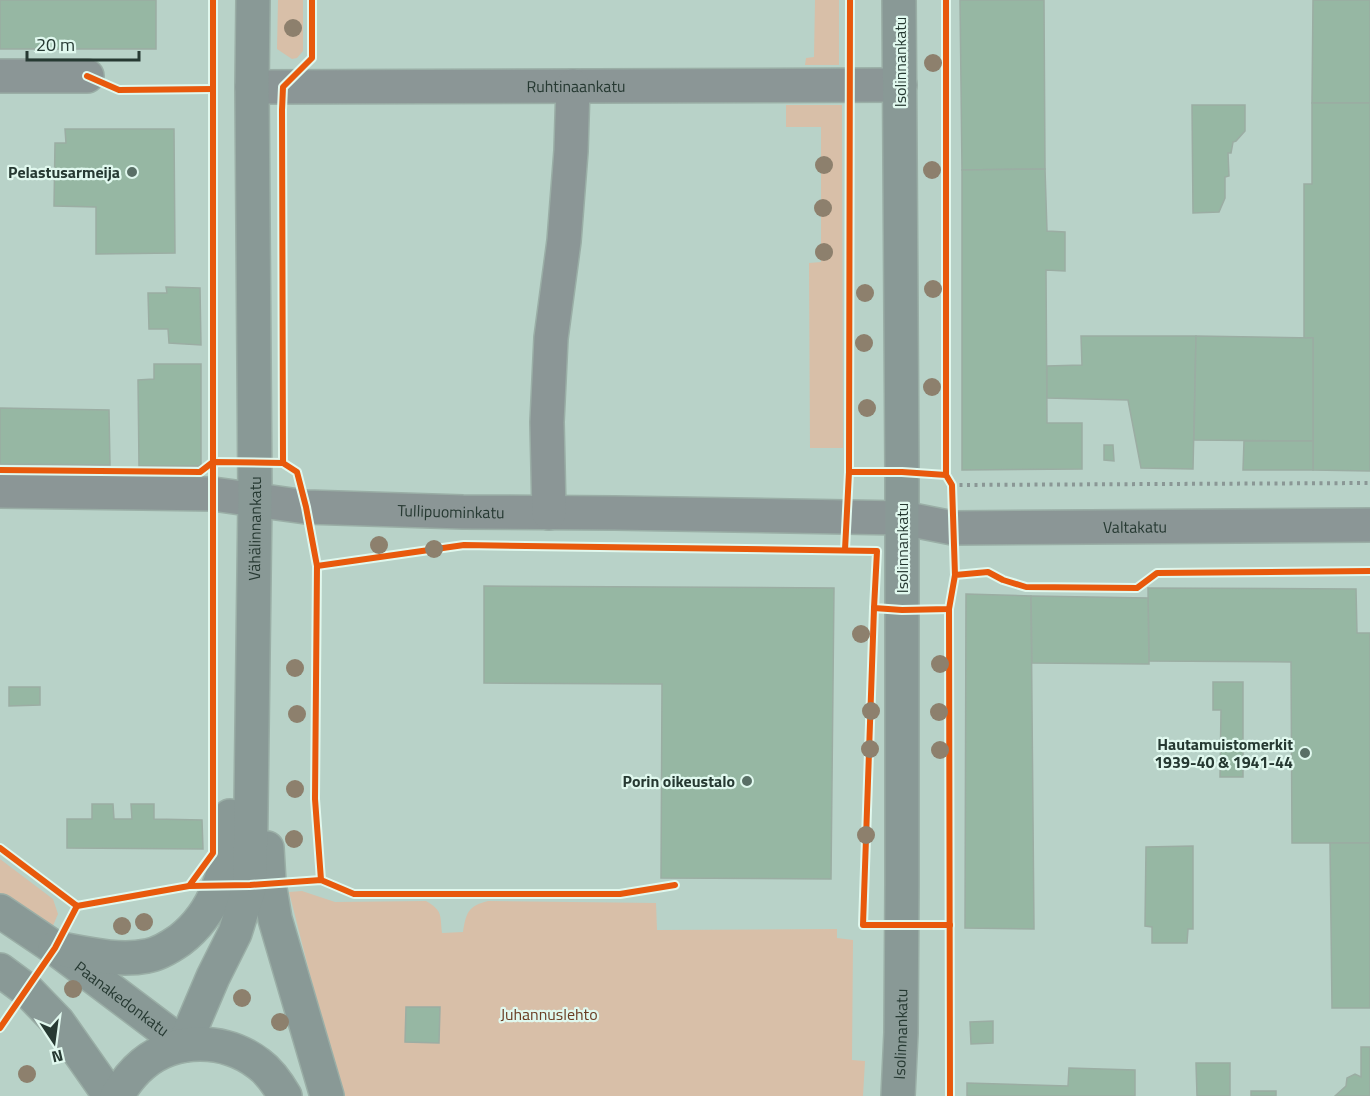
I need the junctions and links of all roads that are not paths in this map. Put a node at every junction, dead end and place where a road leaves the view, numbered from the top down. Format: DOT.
graph roads {
  1 [pos="253,0"];
  2 [pos="899,0"];
  3 [pos="0,76"];
  4 [pos="87,76"];
  5 [pos="900,85"];
  6 [pos="573,86"];
  7 [pos="252,87"];
  8 [pos="0,490"];
  9 [pos="255,499"];
  10 [pos="549,513"];
  11 [pos="902,518"];
  12 [pos="1370,525"];
  13 [pos="253,719"];
  14 [pos="0,910"];
  15 [pos="55,948"];
  16 [pos="0,970"];
  17 [pos="184,1045"];
  18 [pos="110,1096"];
  19 [pos="117,1096"];
  20 [pos="285,1096"];
  21 [pos="327,1096"];
  22 [pos="898,1096"];
  1 -- 7 [label="main road, Vähälinnankatu"];
  2 -- 5 [label="main road, Isolinnankatu"];
  3 -- 4 [label="street"];
  5 -- 6 [label="street, Ruhtinaankatu"];
  5 -- 11 [label="main road, Isolinnankatu"];
  6 -- 7 [label="street, Ruhtinaankatu"];
  6 -- 10 [label="street"];
  7 -- 9 [label="main road, Vähälinnankatu"];
  8 -- 9 [label="street, Tullipuominkatu"];
  9 -- 10 [label="street, Tullipuominkatu"];
  9 -- 13 [label="main road, Vähälinnankatu"];
  10 -- 11 [label="street, Tullipuominkatu"];
  11 -- 12 [label="street, Valtakatu"];
  11 -- 22 [label="main road, Isolinnankatu"];
  13 -- 15 [label="main road"];
  13 -- 17 [label="main road, Vähälinnankatu"];
  13 -- 21 [label="main road"];
  14 -- 15 [label="main road, Paanakedonkatu"];
  15 -- 17 [label="main road, Paanakedonkatu"];
  16 -- 18 [label="main road"];
  17 -- 19 [label="main road"];
  17 -- 20 [label="main road"];
}
